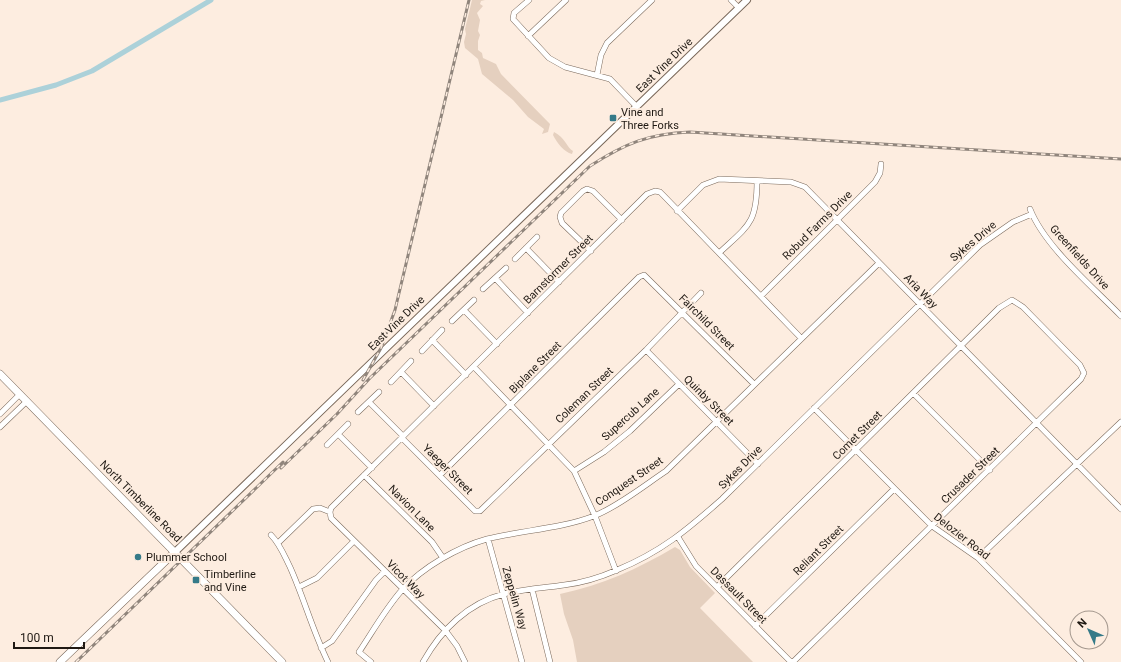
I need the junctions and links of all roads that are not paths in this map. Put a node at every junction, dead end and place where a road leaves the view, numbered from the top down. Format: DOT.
graph roads {
  1 [pos="529,0"];
  2 [pos="566,0"];
  3 [pos="652,0"];
  4 [pos="731,0"];
  5 [pos="747,0"];
  6 [pos="739,8"];
  7 [pos="528,36"];
  8 [pos="597,74"];
  9 [pos="636,106"];
  10 [pos="881,164"];
  11 [pos="757,181"];
  12 [pos="1030,208"];
  13 [pos="677,210"];
  14 [pos="1032,214"];
  15 [pos="837,219"];
  16 [pos="622,220"];
  17 [pos="537,237"];
  18 [pos="526,248"];
  19 [pos="591,251"];
  20 [pos="720,253"];
  21 [pos="515,259"];
  22 [pos="879,263"];
  23 [pos="506,268"];
  24 [pos="644,276"];
  25 [pos="494,278"];
  26 [pos="559,282"];
  27 [pos="483,290"];
  28 [pos="701,293"];
  29 [pos="761,296"];
  30 [pos="474,300"];
  31 [pos="1012,300"];
  32 [pos="919,304"];
  33 [pos="464,310"];
  34 [pos="683,312"];
  35 [pos="528,313"];
  36 [pos="1121,316"];
  37 [pos="452,321"];
  38 [pos="442,330"];
  39 [pos="801,338"];
  40 [pos="432,340"];
  41 [pos="497,344"];
  42 [pos="960,346"];
  43 [pos="422,350"];
  44 [pos="646,350"];
  45 [pos="411,362"];
  46 [pos="474,367"];
  47 [pos="401,372"];
  48 [pos="0,374"];
  49 [pos="466,375"];
  50 [pos="391,382"];
  51 [pos="679,384"];
  52 [pos="754,384"];
  53 [pos="379,392"];
  54 [pos="913,393"];
  55 [pos="20,394"];
  56 [pos="27,401"];
  57 [pos="369,402"];
  58 [pos="511,405"];
  59 [pos="434,406"];
  60 [pos="814,408"];
  61 [pos="358,412"];
  62 [pos="0,414"];
  63 [pos="716,421"];
  64 [pos="1121,422"];
  65 [pos="1037,423"];
  66 [pos="348,424"];
  67 [pos="0,428"];
  68 [pos="338,434"];
  69 [pos="403,437"];
  70 [pos="548,444"];
  71 [pos="328,445"];
  72 [pos="856,450"];
  73 [pos="758,464"];
  74 [pos="1077,464"];
  75 [pos="372,468"];
  76 [pos="990,470"];
  77 [pos="574,471"];
  78 [pos="364,475"];
  79 [pos="440,475"];
  80 [pos="894,489"];
  81 [pos="1121,509"];
  82 [pos="480,511"];
  83 [pos="330,512"];
  84 [pos="595,516"];
  85 [pos="932,526"];
  86 [pos="271,534"];
  87 [pos="678,537"];
  88 [pos="488,539"];
  89 [pos="354,541"];
  90 [pos="279,542"];
  91 [pos="175,552"];
  92 [pos="443,558"];
  93 [pos="978,558"];
  94 [pos="616,571"];
  95 [pos="384,572"];
  96 [pos="299,587"];
  97 [pos="717,587"];
  98 [pos="532,588"];
  99 [pos="402,590"];
  100 [pos="504,594"];
  101 [pos="755,626"];
  102 [pos="445,630"];
  103 [pos="321,648"];
  104 [pos="60,662"];
  105 [pos="282,662"];
  106 [pos="328,662"];
  107 [pos="371,662"];
  108 [pos="423,662"];
  109 [pos="465,662"];
  110 [pos="522,662"];
  111 [pos="550,662"];
  112 [pos="792,662"];
  113 [pos="1081,662"];
  1 -- 7 [label="street"];
  2 -- 7 [label="street"];
  3 -- 8 [label="street"];
  4 -- 6 [label="street"];
  5 -- 6 [label="street, East Vine Drive"];
  6 -- 9 [label="street, East Vine Drive"];
  7 -- 8 [label="street"];
  8 -- 9 [label="street"];
  9 -- 91 [label="street, East Vine Drive"];
  10 -- 15 [label="street, Robud Farms Drive"];
  11 -- 13 [label="street, Aria Way"];
  11 -- 15 [label="street, Aria Way"];
  11 -- 20 [label="street"];
  12 -- 14 [label="street, Greenfields Drive"];
  13 -- 16 [label="street, Barnstormer Street"];
  13 -- 20 [label="street, Barnstormer Street"];
  14 -- 32 [label="street, Sykes Drive"];
  14 -- 36 [label="street, Greenfields Drive"];
  15 -- 22 [label="street, Aria Way"];
  15 -- 29 [label="street, Robud Farms Drive"];
  16 -- 19 [label="street, Barnstormer Street"];
  16 -- 19 [label="street"];
  17 -- 18 [label="street"];
  18 -- 21 [label="street"];
  18 -- 26 [label="street"];
  19 -- 26 [label="street, Barnstormer Street"];
  20 -- 29 [label="street, Barnstormer Street"];
  22 -- 32 [label="street, Aria Way"];
  22 -- 39 [label="street, Conquest Street"];
  23 -- 25 [label="street"];
  24 -- 34 [label="street, Fairchild Street"];
  24 -- 58 [label="street, Biplane Street"];
  25 -- 27 [label="street"];
  25 -- 35 [label="street"];
  26 -- 35 [label="street, Barnstormer Street"];
  28 -- 34 [label="street, Coleman Street"];
  29 -- 39 [label="street, Barnstormer Street"];
  30 -- 33 [label="street"];
  31 -- 42 [label="street, Comet Street"];
  31 -- 65 [label="street, Crusader Street"];
  32 -- 42 [label="street, Aria Way"];
  32 -- 60 [label="street, Sykes Drive"];
  33 -- 37 [label="street"];
  33 -- 41 [label="street"];
  34 -- 44 [label="street, Coleman Street"];
  34 -- 52 [label="street, Fairchild Street"];
  35 -- 41 [label="street, Barnstormer Street"];
  38 -- 40 [label="street"];
  39 -- 52 [label="street, Conquest Street"];
  40 -- 43 [label="street"];
  40 -- 49 [label="street"];
  41 -- 46 [label="street, Barnstormer Street"];
  42 -- 54 [label="street, Comet Street"];
  42 -- 65 [label="street, Aria Way"];
  44 -- 51 [label="street, Quinby Street"];
  44 -- 70 [label="street, Coleman Street"];
  45 -- 47 [label="street"];
  46 -- 49 [label="street, Barnstormer Street"];
  46 -- 58 [label="street"];
  47 -- 50 [label="street"];
  47 -- 59 [label="street"];
  48 -- 55 [label="main road, North Timberline Road"];
  49 -- 59 [label="street, Barnstormer Street"];
  51 -- 63 [label="street, Quinby Street"];
  51 -- 77 [label="street, Supercub Lane"];
  52 -- 63 [label="street, Conquest Street"];
  53 -- 57 [label="street"];
  54 -- 72 [label="street, Comet Street"];
  54 -- 76 [label="street"];
  55 -- 56 [label="main road, North Timberline Road"];
  55 -- 62 [label="street"];
  56 -- 67 [label="street"];
  56 -- 91 [label="main road, North Timberline Road"];
  57 -- 61 [label="street"];
  57 -- 69 [label="street, Yaeger Street"];
  58 -- 70 [label="street"];
  58 -- 79 [label="street, Biplane Street"];
  59 -- 69 [label="street, Barnstormer Street"];
  60 -- 72 [label="street, Delozier Road"];
  60 -- 73 [label="street, Sykes Drive"];
  63 -- 73 [label="street, Quinby Street"];
  63 -- 84 [label="street, Conquest Street"];
  64 -- 74 [label="street"];
  65 -- 74 [label="street, Aria Way"];
  65 -- 76 [label="street, Crusader Street"];
  66 -- 68 [label="street"];
  68 -- 71 [label="street"];
  68 -- 75 [label="street"];
  69 -- 75 [label="street, Barnstormer Street"];
  69 -- 79 [label="street, Yaeger Street"];
  70 -- 77 [label="street"];
  70 -- 82 [label="street, Coleman Street"];
  72 -- 80 [label="street, Delozier Road"];
  72 -- 97 [label="street, Comet Street"];
  73 -- 87 [label="street, Sykes Drive"];
  74 -- 81 [label="street, Aria Way"];
  74 -- 93 [label="street"];
  75 -- 78 [label="street, Barnstormer Street"];
  76 -- 85 [label="street, Crusader Street"];
  77 -- 84 [label="street"];
  78 -- 83 [label="street, Barnstormer Street"];
  78 -- 92 [label="street, Navion Lane"];
  79 -- 82 [label="street, Yaeger Street"];
  80 -- 85 [label="street, Delozier Road"];
  80 -- 101 [label="street, Reliant Street"];
  83 -- 89 [label="street, Vicot Way"];
  83 -- 90 [label="street"];
  84 -- 88 [label="street, Conquest Street"];
  84 -- 94 [label="street"];
  85 -- 93 [label="street, Delozier Road"];
  85 -- 112 [label="street, Crusader Street"];
  86 -- 90 [label="street"];
  87 -- 94 [label="street, Sykes Drive"];
  87 -- 97 [label="street, Dassault Street"];
  88 -- 92 [label="street, Conquest Street"];
  88 -- 100 [label="street, Zeppelin Way"];
  89 -- 95 [label="street, Vicot Way"];
  89 -- 96 [label="street"];
  90 -- 96 [label="street"];
  91 -- 104 [label="main road, East Vine Drive"];
  91 -- 105 [label="main road, North Timberline Road"];
  92 -- 99 [label="street, Conquest Street"];
  93 -- 113 [label="street, Delozier Road"];
  94 -- 98 [label="street, Sykes Drive"];
  95 -- 99 [label="street, Vicot Way"];
  95 -- 103 [label="street"];
  96 -- 103 [label="street"];
  97 -- 101 [label="street, Dassault Street"];
  98 -- 100 [label="street, Sykes Drive"];
  98 -- 111 [label="street"];
  99 -- 102 [label="street, Vicot Way"];
  99 -- 107 [label="street, Conquest Street"];
  100 -- 102 [label="street, Sykes Drive"];
  100 -- 110 [label="street, Zeppelin Way"];
  101 -- 112 [label="street, Dassault Street"];
  102 -- 108 [label="street, Sykes Drive"];
  102 -- 109 [label="street, Vicot Way"];
  103 -- 106 [label="street"];
}
